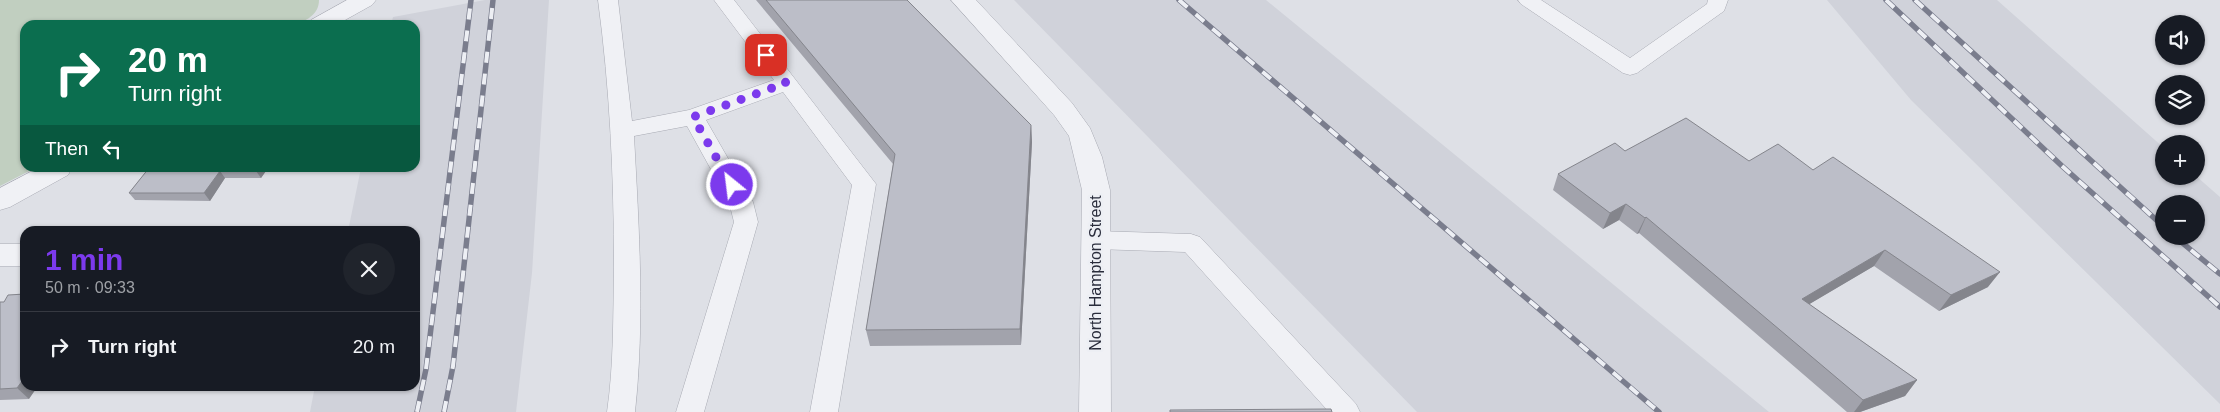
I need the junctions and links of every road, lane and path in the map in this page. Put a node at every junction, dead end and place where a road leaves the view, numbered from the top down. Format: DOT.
graph roads {
  1 [pos="364,0"];
  2 [pos="608,0"];
  3 [pos="724,0"];
  4 [pos="963,0"];
  5 [pos="1528,0"];
  6 [pos="1718,0"];
  7 [pos="328,20"];
  8 [pos="786,83"];
  9 [pos="693,117"];
  10 [pos="622,130"];
  11 [pos="52,172"];
  12 [pos="0,200"];
  13 [pos="1096,240"];
  14 [pos="0,255"];
  15 [pos="20,255"];
  16 [pos="621,412"];
  17 [pos="690,412"];
  18 [pos="824,412"];
  19 [pos="1095,412"];
  20 [pos="1346,412"];
  1 -- 7 [label="street"];
  2 -- 10 [label="lane"];
  3 -- 8 [label="lane"];
  4 -- 13 [label="street, North Hampton Street"];
  5 -- 6 [label="lane"];
  8 -- 9 [label="lane"];
  8 -- 18 [label="lane"];
  9 -- 10 [label="lane"];
  9 -- 17 [label="lane"];
  10 -- 16 [label="lane"];
  11 -- 12 [label="street"];
  13 -- 19 [label="street, North Hampton Street"];
  13 -- 20 [label="lane"];
  14 -- 15 [label="street"];
}
